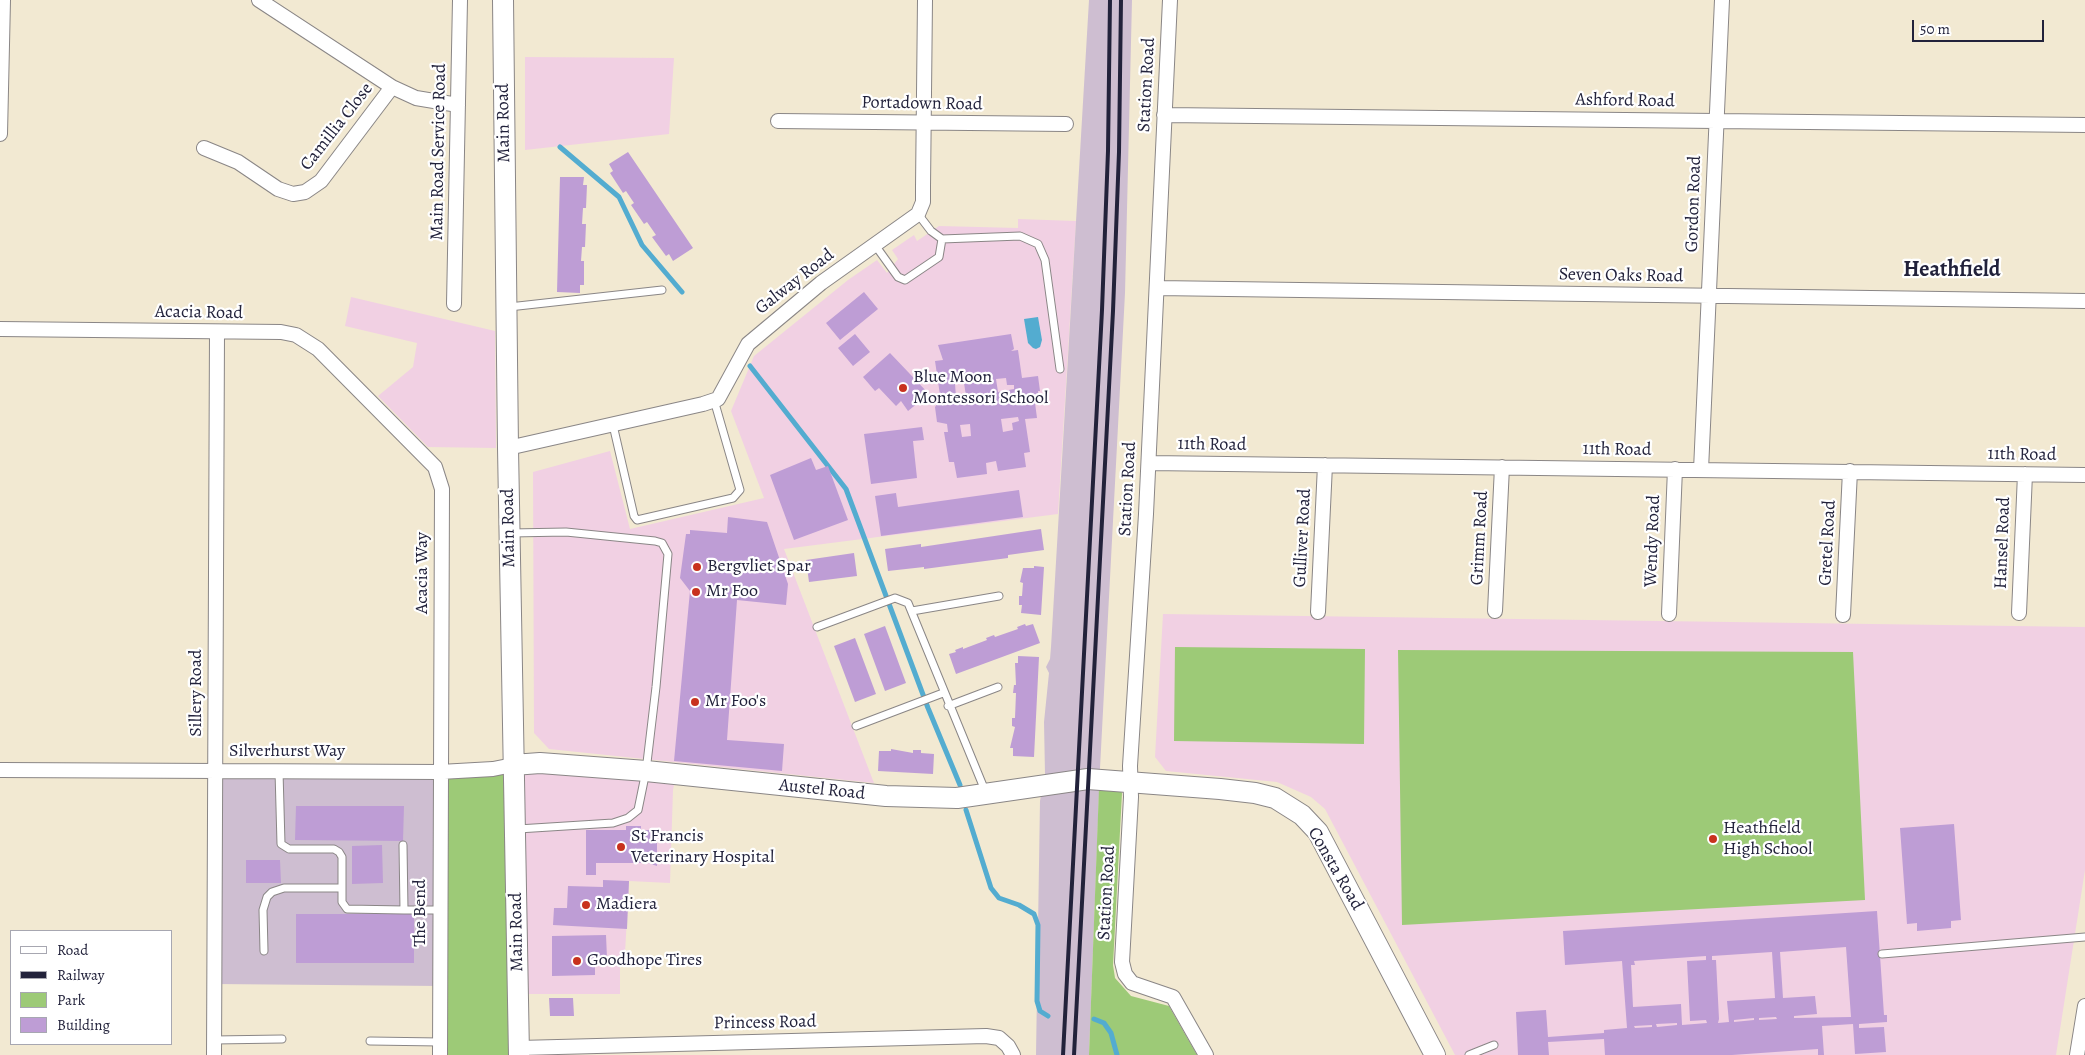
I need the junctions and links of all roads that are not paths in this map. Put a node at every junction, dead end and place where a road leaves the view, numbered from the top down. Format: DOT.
graph roads {
  1 [pos="3,0"];
  2 [pos="259,0"];
  3 [pos="460,0"];
  4 [pos="503,0"];
  5 [pos="924,0"];
  6 [pos="1170,0"];
  7 [pos="1722,0"];
  8 [pos="392,87"];
  9 [pos="458,105"];
  10 [pos="1164,115"];
  11 [pos="778,121"];
  12 [pos="1716,121"];
  13 [pos="924,122"];
  14 [pos="1066,124"];
  15 [pos="2085,125"];
  16 [pos="0,134"];
  17 [pos="204,148"];
  18 [pos="918,214"];
  19 [pos="942,239"];
  20 [pos="875,245"];
  21 [pos="1156,288"];
  22 [pos="662,290"];
  23 [pos="1709,296"];
  24 [pos="2085,301"];
  25 [pos="454,304"];
  26 [pos="506,307"];
  27 [pos="0,329"];
  28 [pos="217,332"];
  29 [pos="1060,369"];
  30 [pos="714,400"];
  31 [pos="371,402"];
  32 [pos="613,425"];
  33 [pos="508,448"];
  34 [pos="1149,463"];
  35 [pos="1325,465"];
  36 [pos="1502,467"];
  37 [pos="1675,469"];
  38 [pos="1701,470"];
  39 [pos="1850,471"];
  40 [pos="2025,474"];
  41 [pos="2085,475"];
  42 [pos="509,533"];
  43 [pos="999,596"];
  44 [pos="912,611"];
  45 [pos="1495,611"];
  46 [pos="1318,612"];
  47 [pos="1669,614"];
  48 [pos="2019,614"];
  49 [pos="1843,615"];
  50 [pos="817,627"];
  51 [pos="998,687"];
  52 [pos="943,693"];
  53 [pos="948,706"];
  54 [pos="856,726"];
  55 [pos="513,765"];
  56 [pos="0,770"];
  57 [pos="216,771"];
  58 [pos="280,771"];
  59 [pos="646,771"];
  60 [pos="440,772"];
  61 [pos="1131,781"];
  62 [pos="972,797"];
  63 [pos="515,829"];
  64 [pos="403,846"];
  65 [pos="342,888"];
  66 [pos="404,910"];
  67 [pos="440,910"];
  68 [pos="2085,937"];
  69 [pos="264,952"];
  70 [pos="1882,954"];
  71 [pos="2085,1006"];
  72 [pos="282,1039"];
  73 [pos="214,1040"];
  74 [pos="370,1041"];
  75 [pos="1494,1044"];
  76 [pos="440,1048"];
  77 [pos="1011,1050"];
  78 [pos="519,1051"];
  79 [pos="214,1055"];
  80 [pos="1206,1055"];
  81 [pos="1435,1055"];
  82 [pos="1469,1055"];
  83 [pos="2077,1055"];
  1 -- 16 [label="street"];
  2 -- 8 [label="street, Camillia Close"];
  3 -- 9 [label="street, Main Road Service Road"];
  4 -- 26 [label="main road, Main Road"];
  5 -- 13 [label="street"];
  6 -- 10 [label="street, Station Road"];
  7 -- 12 [label="street, Gordon Road"];
  8 -- 9 [label="street, Camillia Close"];
  8 -- 17 [label="street, Camillia Close"];
  9 -- 25 [label="street, Main Road Service Road"];
  10 -- 12 [label="street, Ashford Road"];
  10 -- 21 [label="street, Station Road"];
  11 -- 13 [label="street, Portadown Road"];
  12 -- 15 [label="street, Ashford Road"];
  12 -- 23 [label="street, Gordon Road"];
  13 -- 14 [label="street, Portadown Road"];
  13 -- 18 [label="street"];
  18 -- 19 [label="lane"];
  18 -- 20 [label="street, Galway Road"];
  19 -- 20 [label="lane"];
  19 -- 29 [label="lane"];
  20 -- 30 [label="street, Galway Road"];
  21 -- 23 [label="street, Seven Oaks Road"];
  21 -- 34 [label="street, Station Road"];
  22 -- 26 [label="lane"];
  23 -- 24 [label="street, Seven Oaks Road"];
  23 -- 38 [label="street, Gordon Road"];
  26 -- 33 [label="main road, Main Road"];
  27 -- 28 [label="street, Acacia Road"];
  28 -- 31 [label="street, Acacia Road"];
  28 -- 57 [label="street, Sillery Road"];
  30 -- 32 [label="street"];
  30 -- 32 [label="lane"];
  31 -- 60 [label="street, Acacia Way"];
  32 -- 33 [label="street"];
  33 -- 42 [label="main road, Main Road"];
  34 -- 35 [label="street, 11th Road"];
  34 -- 61 [label="street, Station Road"];
  35 -- 36 [label="street, 11th Road"];
  35 -- 46 [label="street, Gulliver Road"];
  36 -- 37 [label="street, 11th Road"];
  36 -- 45 [label="street, Grimm Road"];
  37 -- 38 [label="street, 11th Road"];
  37 -- 47 [label="street, Wendy Road"];
  38 -- 39 [label="street, 11th Road"];
  39 -- 40 [label="street, 11th Road"];
  39 -- 49 [label="street, Gretel Road"];
  40 -- 41 [label="street, 11th Road"];
  40 -- 48 [label="street, Hansel Road"];
  42 -- 55 [label="main road, Main Road"];
  42 -- 59 [label="lane"];
  43 -- 44 [label="lane"];
  44 -- 50 [label="lane"];
  44 -- 52 [label="lane"];
  51 -- 53 [label="lane"];
  52 -- 53 [label="lane"];
  52 -- 54 [label="lane"];
  53 -- 62 [label="lane"];
  55 -- 59 [label="main road, Austel Road"];
  55 -- 60 [label="street, Silverhurst Way"];
  55 -- 63 [label="main road, Main Road"];
  56 -- 57 [label="street, Silverhurst Way"];
  57 -- 58 [label="street, Silverhurst Way"];
  57 -- 73 [label="street, Sillery Road"];
  58 -- 60 [label="street, Silverhurst Way"];
  58 -- 65 [label="lane"];
  59 -- 62 [label="main road, Austel Road"];
  59 -- 63 [label="lane"];
  60 -- 67 [label="street, The Bend"];
  61 -- 62 [label="main road, Austel Road"];
  61 -- 80 [label="street, Station Road"];
  61 -- 81 [label="main road, Consta Road"];
  63 -- 78 [label="main road, Main Road"];
  64 -- 66 [label="lane"];
  65 -- 66 [label="lane"];
  65 -- 69 [label="lane"];
  66 -- 67 [label="lane"];
  67 -- 76 [label="street, The Bend"];
  68 -- 70 [label="lane"];
  71 -- 83 [label="street"];
  72 -- 73 [label="lane"];
  73 -- 79 [label="street, Sillery Road"];
  74 -- 76 [label="lane"];
  75 -- 82 [label="lane"];
  77 -- 78 [label="street, Princess Road"];
}
